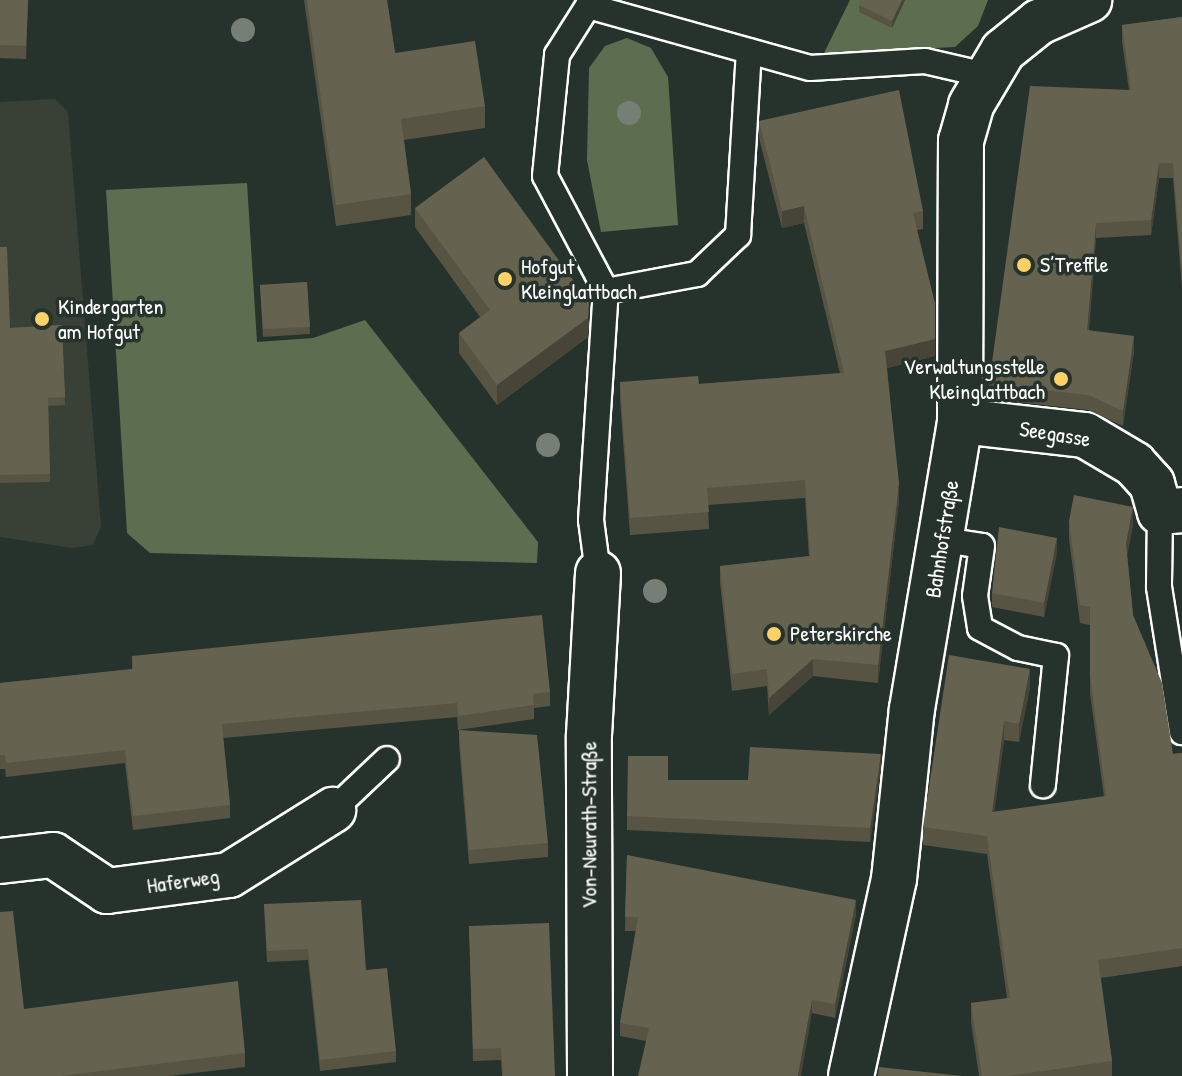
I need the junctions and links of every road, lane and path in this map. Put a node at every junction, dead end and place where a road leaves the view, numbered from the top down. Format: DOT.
graph roads {
  1 [pos="1089,0"];
  2 [pos="1035,11"];
  3 [pos="749,51"];
  4 [pos="985,75"];
  5 [pos="606,291"];
  6 [pos="960,421"];
  7 [pos="1171,511"];
  8 [pos="944,540"];
  9 [pos="598,573"];
  10 [pos="1182,732"];
  11 [pos="387,759"];
  12 [pos="1043,785"];
  13 [pos="333,810"];
  14 [pos="0,861"];
  15 [pos="590,1076"];
  16 [pos="851,1076"];
  1 -- 2 [label="main road"];
  2 -- 4 [label="main road, Bahnhofstraße"];
  3 -- 4 [label="lane"];
  3 -- 5 [label="lane"];
  3 -- 5 [label="lane"];
  4 -- 6 [label="main road, Bahnhofstraße"];
  5 -- 9 [label="lane"];
  6 -- 7 [label="main road, Seegasse"];
  6 -- 8 [label="main road, Bahnhofstraße"];
  7 -- 10 [label="lane, Seegasse"];
  8 -- 12 [label="lane"];
  8 -- 16 [label="main road, Bahnhofstraße"];
  9 -- 15 [label="main road, Von-Neurath-Straße"];
  11 -- 13 [label="lane, Haferweg"];
  13 -- 14 [label="main road, Haferweg"];
}
